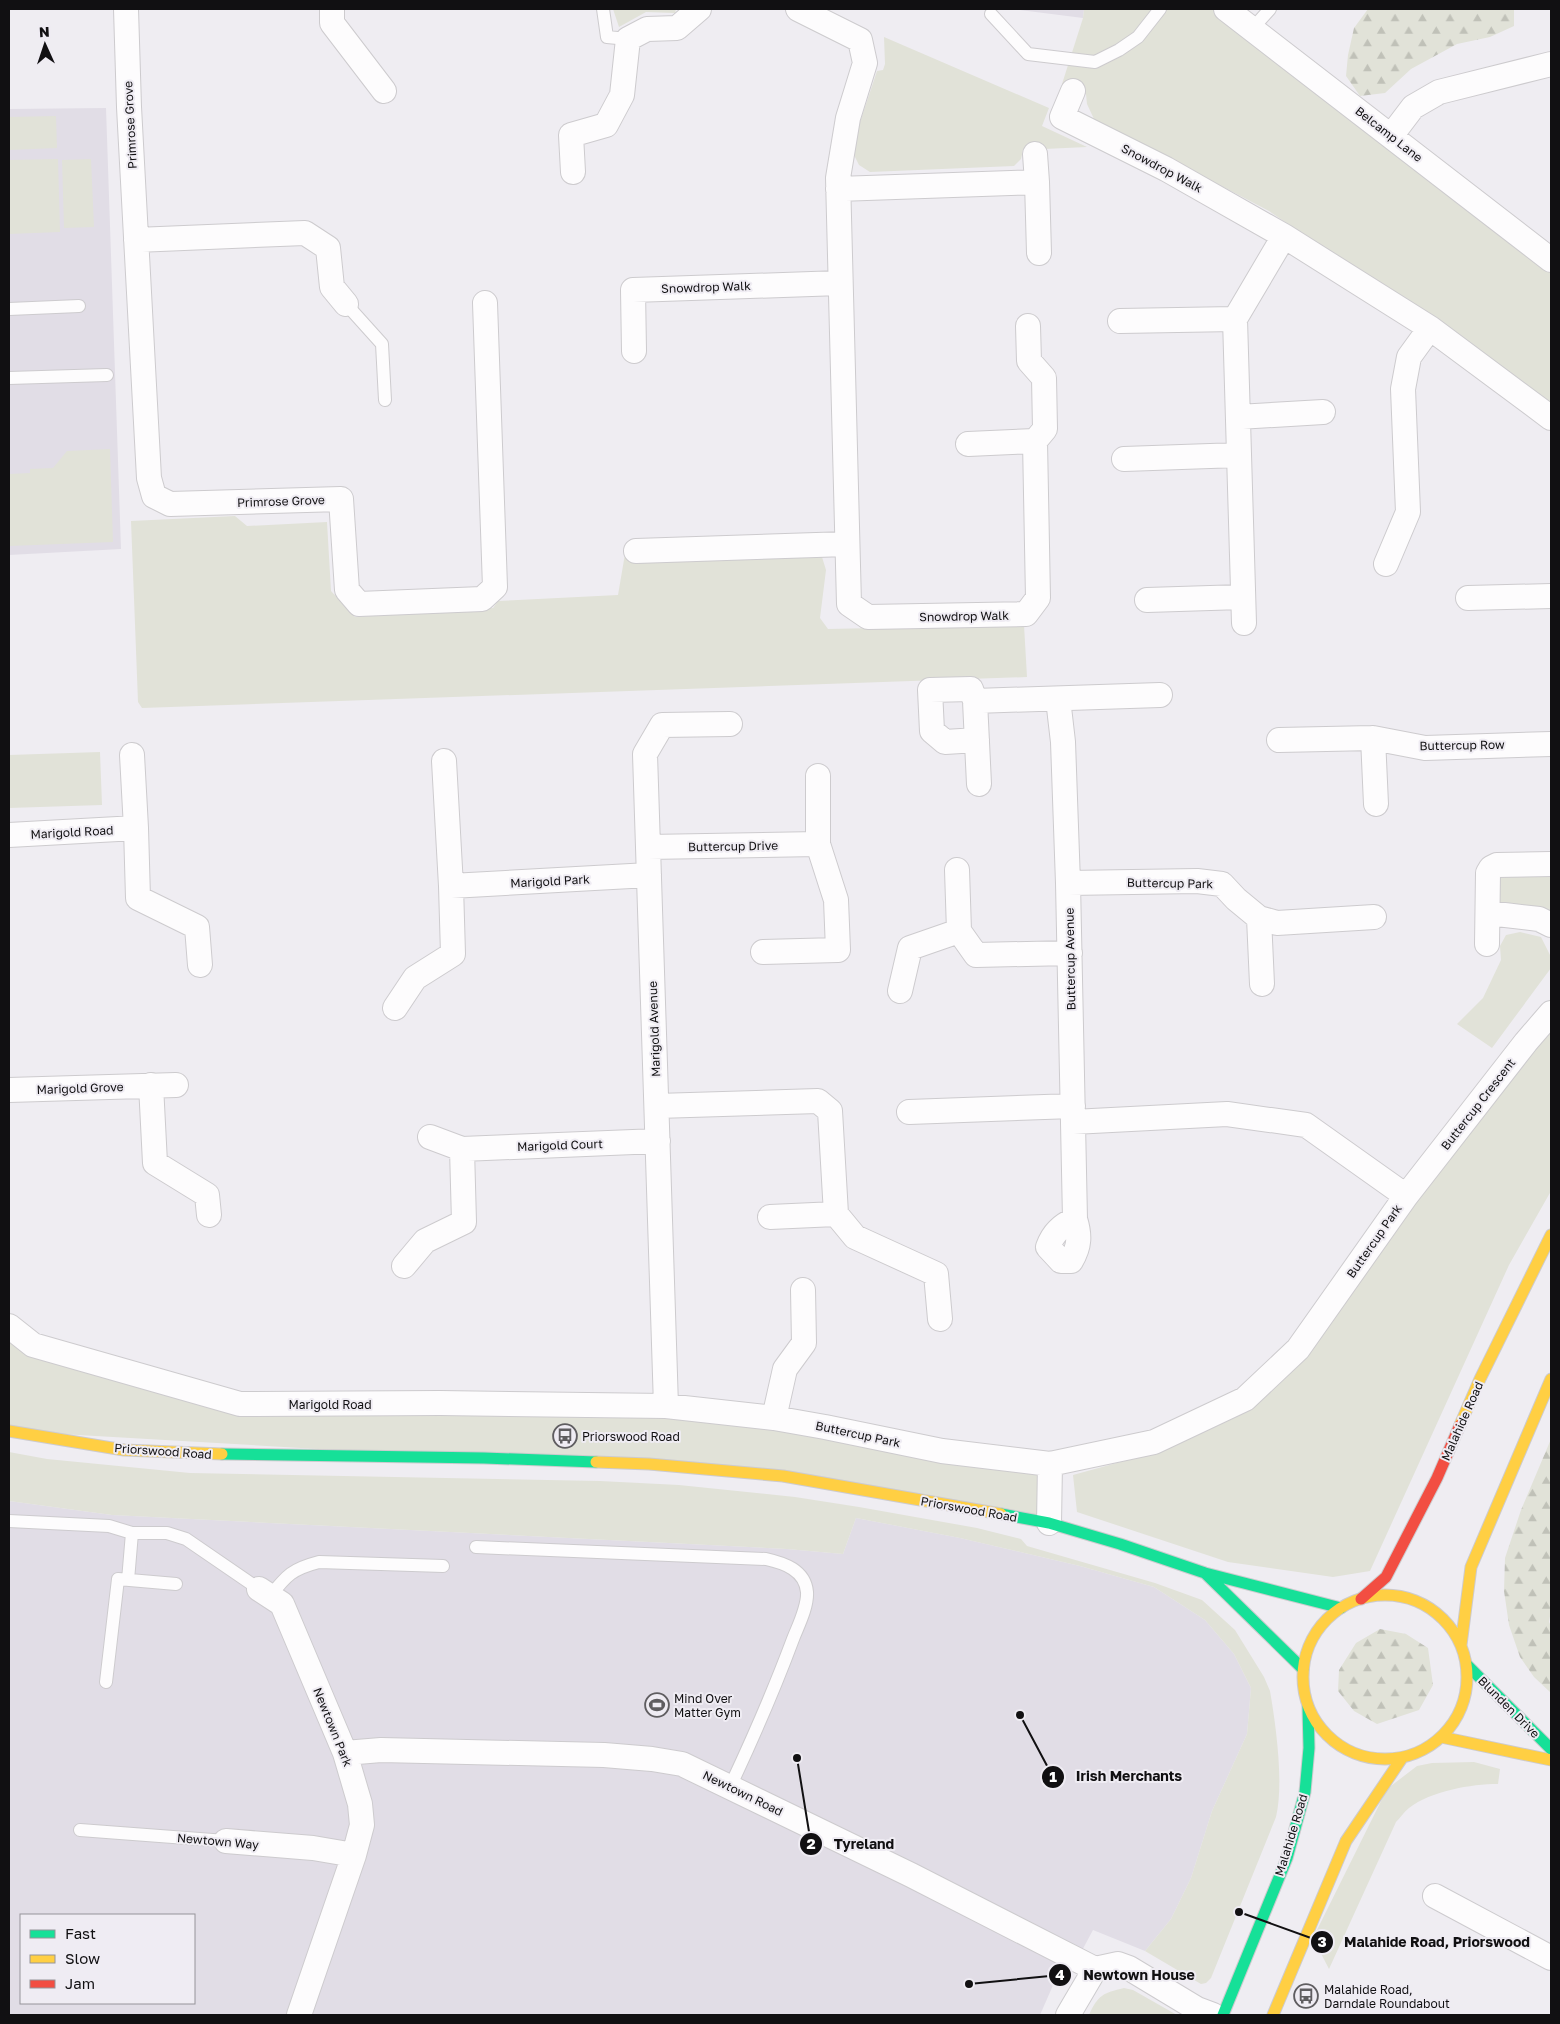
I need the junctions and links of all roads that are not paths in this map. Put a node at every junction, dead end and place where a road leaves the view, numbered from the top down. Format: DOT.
graph roads {
  1 [pos="126,9"];
  2 [pos="332,9"];
  3 [pos="603,9"];
  4 [pos="698,9"];
  5 [pos="798,9"];
  6 [pos="1160,9"];
  7 [pos="1226,9"];
  8 [pos="1270,9"];
  9 [pos="991,14"];
  10 [pos="1252,29"];
  11 [pos="628,39"];
  12 [pos="1551,64"];
  13 [pos="384,91"];
  14 [pos="1073,91"];
  15 [pos="1391,136"];
  16 [pos="1035,154"];
  17 [pos="573,172"];
  18 [pos="1037,182"];
  19 [pos="838,190"];
  20 [pos="1284,236"];
  21 [pos="136,240"];
  22 [pos="1039,253"];
  23 [pos="1551,260"];
  24 [pos="840,283"];
  25 [pos="485,303"];
  26 [pos="346,304"];
  27 [pos="79,306"];
  28 [pos="9,309"];
  29 [pos="1235,319"];
  30 [pos="1120,321"];
  31 [pos="1028,326"];
  32 [pos="1430,328"];
  33 [pos="634,351"];
  34 [pos="107,375"];
  35 [pos="9,378"];
  36 [pos="385,400"];
  37 [pos="1323,412"];
  38 [pos="1238,417"];
  39 [pos="1551,418"];
  40 [pos="1035,440"];
  41 [pos="968,444"];
  42 [pos="1239,455"];
  43 [pos="1124,459"];
  44 [pos="847,544"];
  45 [pos="636,551"];
  46 [pos="1386,564"];
  47 [pos="1551,596"];
  48 [pos="1242,597"];
  49 [pos="1468,598"];
  50 [pos="1147,600"];
  51 [pos="1244,624"];
  52 [pos="1160,695"];
  53 [pos="1058,699"];
  54 [pos="976,701"];
  55 [pos="730,724"];
  56 [pos="1374,738"];
  57 [pos="977,740"];
  58 [pos="1279,740"];
  59 [pos="1551,744"];
  60 [pos="132,755"];
  61 [pos="444,761"];
  62 [pos="818,776"];
  63 [pos="979,784"];
  64 [pos="1376,804"];
  65 [pos="136,828"];
  66 [pos="9,835"];
  67 [pos="818,844"];
  68 [pos="648,848"];
  69 [pos="1551,864"];
  70 [pos="957,870"];
  71 [pos="649,875"];
  72 [pos="1068,883"];
  73 [pos="451,886"];
  74 [pos="1488,914"];
  75 [pos="1374,917"];
  76 [pos="1259,918"];
  77 [pos="1551,925"];
  78 [pos="959,931"];
  79 [pos="1487,944"];
  80 [pos="763,952"];
  81 [pos="1070,953"];
  82 [pos="200,965"];
  83 [pos="1262,984"];
  84 [pos="900,992"];
  85 [pos="395,1008"];
  86 [pos="1551,1012"];
  87 [pos="151,1085"];
  88 [pos="176,1085"];
  89 [pos="9,1090"];
  90 [pos="657,1106"];
  91 [pos="909,1112"];
  92 [pos="1073,1114"];
  93 [pos="430,1137"];
  94 [pos="658,1141"];
  95 [pos="462,1149"];
  96 [pos="1406,1196"];
  97 [pos="836,1214"];
  98 [pos="208,1215"];
  99 [pos="770,1217"];
  100 [pos="1075,1219"];
  101 [pos="1551,1235"];
  102 [pos="404,1266"];
  103 [pos="803,1290"];
  104 [pos="940,1319"];
  105 [pos="9,1326"];
  106 [pos="1551,1379"];
  107 [pos="666,1406"];
  108 [pos="774,1418"];
  109 [pos="9,1431"];
  110 [pos="1050,1464"];
  111 [pos="9,1521"];
  112 [pos="1049,1523"];
  113 [pos="132,1533"];
  114 [pos="476,1547"];
  115 [pos="443,1566"];
  116 [pos="1205,1573"];
  117 [pos="128,1580"];
  118 [pos="176,1584"];
  119 [pos="264,1593"];
  120 [pos="1361,1599"];
  121 [pos="1341,1608"];
  122 [pos="1461,1645"];
  123 [pos="1467,1665"];
  124 [pos="1303,1669"];
  125 [pos="106,1682"];
  126 [pos="1308,1705"];
  127 [pos="1441,1737"];
  128 [pos="1551,1749"];
  129 [pos="345,1754"];
  130 [pos="1402,1758"];
  131 [pos="1551,1760"];
  132 [pos="730,1787"];
  133 [pos="80,1830"];
  134 [pos="226,1841"];
  135 [pos="354,1855"];
  136 [pos="1435,1896"];
  137 [pos="1551,1958"];
  138 [pos="1095,1970"];
  139 [pos="299,2015"];
  140 [pos="1068,2015"];
  141 [pos="1213,2015"];
  142 [pos="1222,2015"];
  143 [pos="1273,2015"];
  1 -- 21 [label="street, Primrose Grove"];
  2 -- 13 [label="street"];
  3 -- 11 [label="lane"];
  4 -- 11 [label="street"];
  5 -- 19 [label="street, Snowdrop Walk"];
  6 -- 9 [label="lane"];
  7 -- 10 [label="street, Belcamp Lane"];
  8 -- 10 [label="lane"];
  10 -- 15 [label="street, Belcamp Lane"];
  11 -- 17 [label="street"];
  12 -- 15 [label="street"];
  14 -- 20 [label="street, Snowdrop Walk"];
  15 -- 23 [label="street, Belcamp Lane"];
  16 -- 18 [label="street"];
  18 -- 19 [label="street"];
  18 -- 22 [label="street"];
  19 -- 24 [label="street, Snowdrop Walk"];
  20 -- 29 [label="street"];
  20 -- 32 [label="street, Snowdrop Walk"];
  21 -- 25 [label="street, Primrose Grove"];
  21 -- 26 [label="street"];
  24 -- 33 [label="street, Snowdrop Walk"];
  24 -- 44 [label="street, Snowdrop Walk"];
  26 -- 36 [label="lane"];
  27 -- 28 [label="lane"];
  29 -- 30 [label="street"];
  29 -- 38 [label="street"];
  31 -- 40 [label="street, Snowdrop Walk"];
  32 -- 39 [label="street, Snowdrop Walk"];
  32 -- 46 [label="street"];
  34 -- 35 [label="lane"];
  37 -- 38 [label="street"];
  38 -- 42 [label="street"];
  40 -- 41 [label="street"];
  40 -- 44 [label="street, Snowdrop Walk"];
  42 -- 43 [label="street"];
  42 -- 48 [label="street"];
  44 -- 45 [label="street"];
  47 -- 49 [label="street"];
  48 -- 50 [label="street"];
  48 -- 51 [label="street"];
  52 -- 53 [label="street"];
  53 -- 54 [label="street"];
  53 -- 72 [label="street, Buttercup Avenue"];
  54 -- 57 [label="street"];
  54 -- 57 [label="street"];
  55 -- 68 [label="street, Marigold Avenue"];
  56 -- 58 [label="street, Buttercup Row"];
  56 -- 59 [label="street, Buttercup Row"];
  56 -- 64 [label="street"];
  57 -- 63 [label="street"];
  60 -- 65 [label="street"];
  61 -- 73 [label="street"];
  62 -- 67 [label="street"];
  65 -- 66 [label="street, Marigold Road"];
  65 -- 82 [label="street"];
  67 -- 68 [label="street, Buttercup Drive"];
  67 -- 80 [label="street"];
  68 -- 71 [label="street, Marigold Avenue"];
  69 -- 74 [label="street"];
  70 -- 78 [label="street"];
  71 -- 73 [label="street, Marigold Park"];
  71 -- 90 [label="street, Marigold Avenue"];
  72 -- 76 [label="street, Buttercup Park"];
  72 -- 81 [label="street, Buttercup Avenue"];
  73 -- 85 [label="street"];
  74 -- 77 [label="street"];
  74 -- 79 [label="street"];
  75 -- 76 [label="street, Buttercup Park"];
  76 -- 83 [label="street"];
  78 -- 81 [label="street"];
  78 -- 84 [label="street"];
  81 -- 92 [label="street, Buttercup Avenue"];
  86 -- 96 [label="street, Buttercup Crescent"];
  87 -- 88 [label="street, Marigold Grove"];
  87 -- 89 [label="street, Marigold Grove"];
  87 -- 98 [label="street"];
  90 -- 94 [label="street, Marigold Avenue"];
  90 -- 97 [label="street"];
  91 -- 92 [label="street, Buttercup Park"];
  92 -- 96 [label="street, Buttercup Park"];
  92 -- 100 [label="street, Buttercup Avenue"];
  93 -- 95 [label="street, Marigold Court"];
  94 -- 95 [label="street, Marigold Court"];
  94 -- 107 [label="street, Marigold Avenue"];
  95 -- 102 [label="street"];
  96 -- 110 [label="street, Buttercup Park"];
  97 -- 99 [label="street"];
  97 -- 104 [label="street"];
  101 -- 120 [label="main road, Malahide Road"];
  103 -- 108 [label="street"];
  105 -- 107 [label="street, Marigold Road"];
  106 -- 122 [label="main road"];
  107 -- 108 [label="street, Buttercup Park"];
  108 -- 110 [label="street, Buttercup Park"];
  109 -- 112 [label="main road, Priorswood Road"];
  110 -- 112 [label="street"];
  111 -- 113 [label="lane, Newtown Park"];
  112 -- 116 [label="main road, Priorswood Road"];
  113 -- 117 [label="lane"];
  113 -- 119 [label="lane, Newtown Park"];
  114 -- 132 [label="lane"];
  115 -- 119 [label="lane"];
  116 -- 121 [label="main road, Priorswood Road"];
  116 -- 124 [label="main road, Priorswood Road"];
  117 -- 118 [label="lane"];
  117 -- 125 [label="lane"];
  119 -- 129 [label="street, Newtown Park"];
  120 -- 121 [label="main road"];
  120 -- 122 [label="main road"];
  121 -- 124 [label="main road"];
  122 -- 123 [label="main road"];
  123 -- 127 [label="main road"];
  123 -- 128 [label="main road, Blunden Drive"];
  124 -- 126 [label="main road"];
  126 -- 130 [label="main road"];
  126 -- 142 [label="main road, Malahide Road"];
  127 -- 130 [label="main road"];
  127 -- 131 [label="main road, Blunden Drive"];
  129 -- 132 [label="street, Newtown Road"];
  129 -- 135 [label="street, Newtown Park"];
  130 -- 143 [label="main road"];
  132 -- 138 [label="street, Newtown Road"];
  133 -- 134 [label="lane, Newtown Way"];
  134 -- 135 [label="street, Newtown Way"];
  135 -- 139 [label="street, Newtown Park"];
  136 -- 137 [label="street"];
  138 -- 140 [label="street"];
  138 -- 141 [label="street"];
}
